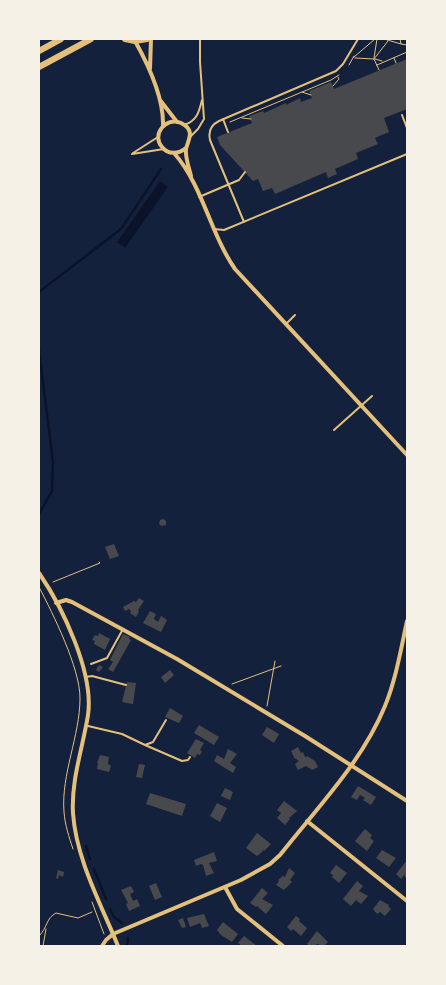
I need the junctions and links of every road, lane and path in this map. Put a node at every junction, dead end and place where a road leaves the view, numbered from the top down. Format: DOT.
graph roads {
  1 [pos="61,39"];
  2 [pos="91,39"];
  3 [pos="125,39"];
  4 [pos="149,39"];
  5 [pos="200,39"];
  6 [pos="358,39"];
  7 [pos="376,39"];
  8 [pos="384,39"];
  9 [pos="400,39"];
  10 [pos="135,41"];
  11 [pos="388,41"];
  12 [pos="401,44"];
  13 [pos="407,45"];
  14 [pos="39,52"];
  15 [pos="407,52"];
  16 [pos="394,58"];
  17 [pos="374,59"];
  18 [pos="384,62"];
  19 [pos="396,63"];
  20 [pos="377,65"];
  21 [pos="39,67"];
  22 [pos="379,70"];
  23 [pos="150,72"];
  24 [pos="338,76"];
  25 [pos="333,86"];
  26 [pos="300,87"];
  27 [pos="311,95"];
  28 [pos="159,98"];
  29 [pos="203,98"];
  30 [pos="239,112"];
  31 [pos="402,115"];
  32 [pos="223,119"];
  33 [pos="250,120"];
  34 [pos="176,122"];
  35 [pos="184,125"];
  36 [pos="163,126"];
  37 [pos="407,128"];
  38 [pos="228,132"];
  39 [pos="158,137"];
  40 [pos="190,137"];
  41 [pos="186,148"];
  42 [pos="164,149"];
  43 [pos="174,153"];
  44 [pos="407,154"];
  45 [pos="245,172"];
  46 [pos="191,178"];
  47 [pos="228,185"];
  48 [pos="199,197"];
  49 [pos="244,222"];
  50 [pos="212,228"];
  51 [pos="296,315"];
  52 [pos="285,325"];
  53 [pos="372,396"];
  54 [pos="361,406"];
  55 [pos="334,430"];
  56 [pos="407,454"];
  57 [pos="99,562"];
  58 [pos="39,573"];
  59 [pos="52,583"];
  60 [pos="56,603"];
  61 [pos="407,621"];
  62 [pos="123,629"];
  63 [pos="275,661"];
  64 [pos="91,664"];
  65 [pos="280,666"];
  66 [pos="274,669"];
  67 [pos="86,677"];
  68 [pos="231,684"];
  69 [pos="126,685"];
  70 [pos="266,706"];
  71 [pos="166,720"];
  72 [pos="86,726"];
  73 [pos="146,745"];
  74 [pos="190,757"];
  75 [pos="351,765"];
  76 [pos="407,801"];
  77 [pos="307,821"];
  78 [pos="225,886"];
  79 [pos="407,901"];
  80 [pos="92,912"];
  81 [pos="46,929"];
  82 [pos="113,934"];
  83 [pos="39,936"];
  84 [pos="43,946"];
  85 [pos="102,946"];
  86 [pos="118,946"];
  87 [pos="283,946"];
  1 -- 14 [label="main road"];
  2 -- 21 [label="main road"];
  3 -- 10 [label="main road"];
  4 -- 10 [label="main road"];
  4 -- 23 [label="street"];
  5 -- 29 [label="lane"];
  6 -- 26 [label="lane"];
  7 -- 17 [label="path"];
  7 -- 17 [label="path"];
  8 -- 11 [label="path"];
  9 -- 12 [label="path"];
  10 -- 23 [label="street"];
  11 -- 12 [label="path"];
  11 -- 17 [label="path"];
  12 -- 13 [label="path"];
  15 -- 16 [label="path"];
  16 -- 18 [label="path"];
  16 -- 19 [label="path"];
  17 -- 18 [label="path"];
  17 -- 20 [label="path"];
  18 -- 20 [label="path"];
  20 -- 22 [label="path"];
  23 -- 28 [label="street"];
  24 -- 25 [label="path"];
  26 -- 27 [label="path"];
  26 -- 30 [label="lane"];
  28 -- 34 [label="street"];
  28 -- 36 [label="street"];
  29 -- 35 [label="lane"];
  29 -- 40 [label="lane"];
  30 -- 32 [label="lane"];
  30 -- 33 [label="path"];
  31 -- 37 [label="lane"];
  32 -- 38 [label="lane"];
  32 -- 47 [label="lane"];
  34 -- 35 [label="street"];
  34 -- 36 [label="street"];
  35 -- 40 [label="street"];
  36 -- 39 [label="street"];
  39 -- 42 [label="street"];
  39 -- 42 [label="lane"];
  40 -- 41 [label="street"];
  41 -- 43 [label="street"];
  41 -- 46 [label="street"];
  42 -- 43 [label="street"];
  43 -- 46 [label="street"];
  44 -- 49 [label="lane"];
  45 -- 47 [label="lane"];
  46 -- 48 [label="street"];
  47 -- 48 [label="lane"];
  47 -- 49 [label="lane"];
  48 -- 50 [label="street"];
  49 -- 50 [label="lane"];
  50 -- 52 [label="street"];
  51 -- 52 [label="lane"];
  52 -- 54 [label="street"];
  53 -- 54 [label="lane"];
  54 -- 55 [label="lane"];
  54 -- 56 [label="street"];
  57 -- 59 [label="path"];
  58 -- 60 [label="street"];
  60 -- 62 [label="street"];
  60 -- 67 [label="street"];
  61 -- 75 [label="street"];
  62 -- 64 [label="lane"];
  62 -- 75 [label="street"];
  63 -- 66 [label="path"];
  65 -- 66 [label="path"];
  66 -- 68 [label="path"];
  66 -- 70 [label="path"];
  67 -- 69 [label="lane"];
  67 -- 72 [label="street"];
  71 -- 73 [label="lane"];
  72 -- 73 [label="lane"];
  72 -- 82 [label="street"];
  73 -- 74 [label="lane"];
  75 -- 76 [label="street"];
  75 -- 77 [label="street"];
  77 -- 78 [label="street"];
  77 -- 79 [label="street"];
  78 -- 82 [label="street"];
  78 -- 87 [label="street"];
  80 -- 81 [label="path"];
  81 -- 83 [label="path"];
  81 -- 84 [label="path"];
  82 -- 85 [label="street"];
  82 -- 86 [label="street"];
}
